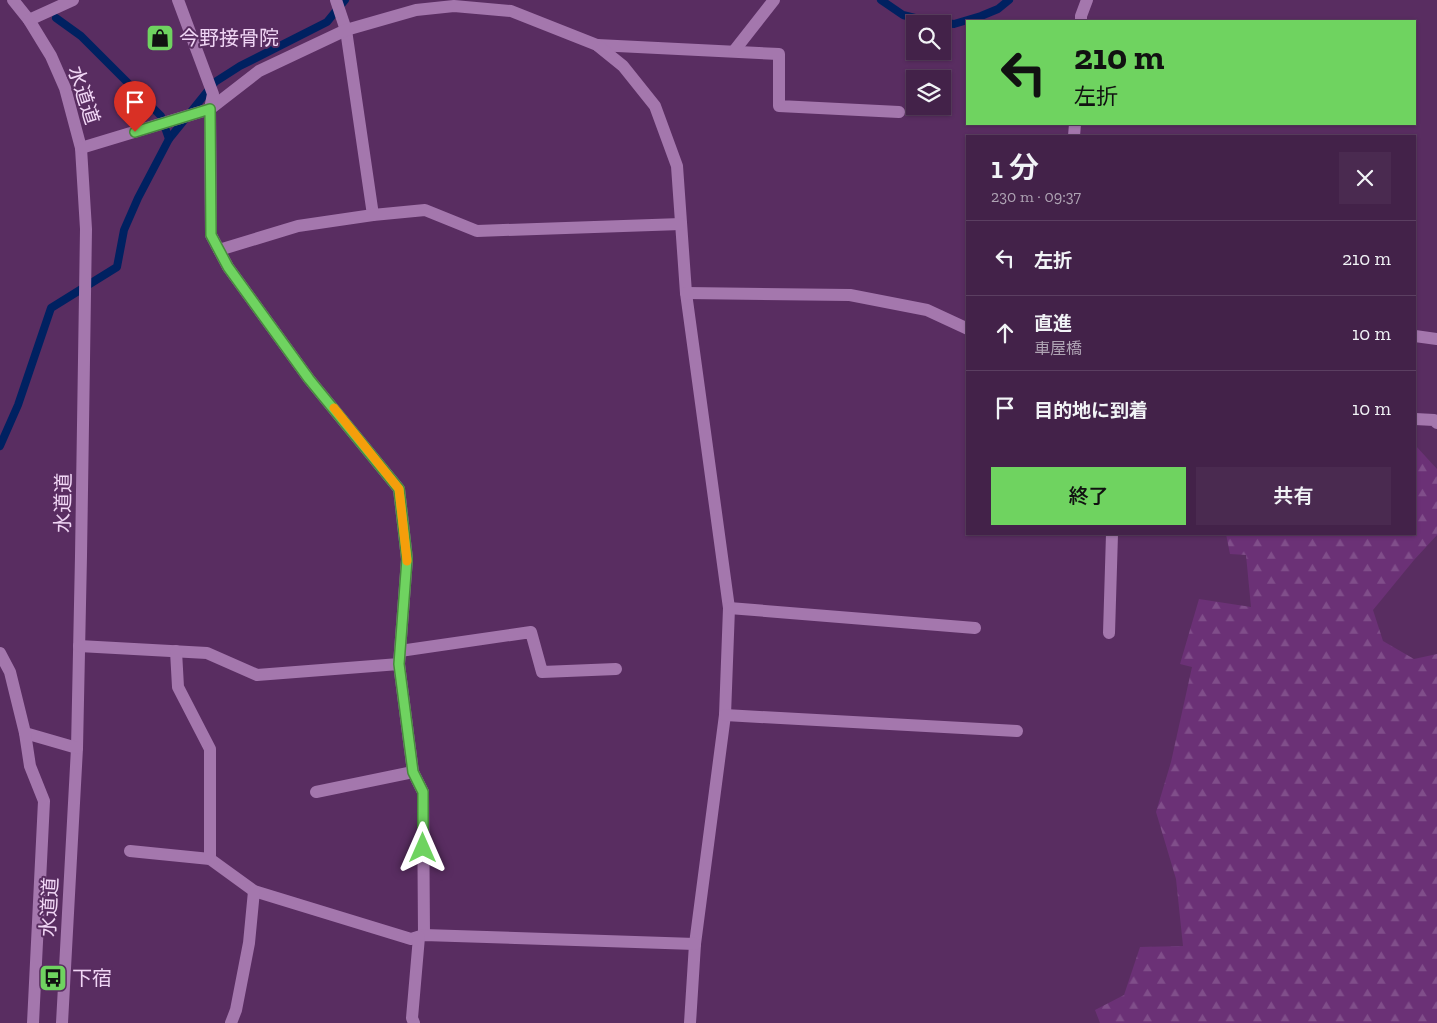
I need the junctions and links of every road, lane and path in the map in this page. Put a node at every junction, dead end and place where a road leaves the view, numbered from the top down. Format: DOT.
graph roads {
  1 [pos="13,0"];
  2 [pos="73,0"];
  3 [pos="178,0"];
  4 [pos="336,0"];
  5 [pos="774,0"];
  6 [pos="1088,0"];
  7 [pos="29,20"];
  8 [pos="1081,20"];
  9 [pos="346,30"];
  10 [pos="597,46"];
  11 [pos="734,51"];
  12 [pos="210,109"];
  13 [pos="899,112"];
  14 [pos="81,148"];
  15 [pos="373,215"];
  16 [pos="681,224"];
  17 [pos="219,250"];
  18 [pos="686,293"];
  19 [pos="966,328"];
  20 [pos="1416,336"];
  21 [pos="1437,339"];
  22 [pos="1416,419"];
  23 [pos="1436,420"];
  24 [pos="1112,535"];
  25 [pos="729,608"];
  26 [pos="975,628"];
  27 [pos="1110,633"];
  28 [pos="80,646"];
  29 [pos="176,651"];
  30 [pos="0,653"];
  31 [pos="400,657"];
  32 [pos="616,669"];
  33 [pos="725,715"];
  34 [pos="1017,732"];
  35 [pos="25,734"];
  36 [pos="77,748"];
  37 [pos="413,772"];
  38 [pos="316,792"];
  39 [pos="130,851"];
  40 [pos="210,859"];
  41 [pos="254,891"];
  42 [pos="421,936"];
  43 [pos="695,944"];
  44 [pos="33,1023"];
  45 [pos="62,1023"];
  46 [pos="231,1023"];
  47 [pos="414,1023"];
  48 [pos="690,1023"];
  1 -- 7 [label="street, 水道道"];
  2 -- 7 [label="street"];
  3 -- 12 [label="street"];
  4 -- 9 [label="street"];
  5 -- 11 [label="street"];
  6 -- 8 [label="street"];
  7 -- 14 [label="street, 水道道"];
  9 -- 10 [label="street"];
  9 -- 12 [label="street"];
  9 -- 15 [label="street"];
  10 -- 11 [label="street"];
  10 -- 16 [label="street"];
  11 -- 13 [label="street"];
  12 -- 14 [label="street"];
  12 -- 17 [label="street"];
  14 -- 28 [label="street, 水道道"];
  15 -- 16 [label="street"];
  15 -- 17 [label="street"];
  16 -- 18 [label="street"];
  17 -- 31 [label="street"];
  18 -- 19 [label="street"];
  18 -- 25 [label="street"];
  20 -- 21 [label="street"];
  22 -- 23 [label="street"];
  24 -- 27 [label="street"];
  25 -- 26 [label="street"];
  25 -- 33 [label="street"];
  28 -- 29 [label="street"];
  28 -- 36 [label="street, 水道道"];
  29 -- 31 [label="street"];
  29 -- 40 [label="street"];
  30 -- 35 [label="street"];
  31 -- 32 [label="street"];
  31 -- 37 [label="street"];
  33 -- 34 [label="street"];
  33 -- 43 [label="street"];
  35 -- 36 [label="street"];
  35 -- 44 [label="street"];
  36 -- 45 [label="street, 水道道"];
  37 -- 38 [label="street"];
  37 -- 42 [label="street"];
  39 -- 40 [label="street"];
  40 -- 41 [label="street"];
  41 -- 42 [label="street"];
  41 -- 46 [label="street"];
  42 -- 43 [label="street"];
  42 -- 47 [label="street"];
  43 -- 48 [label="street"];
}
